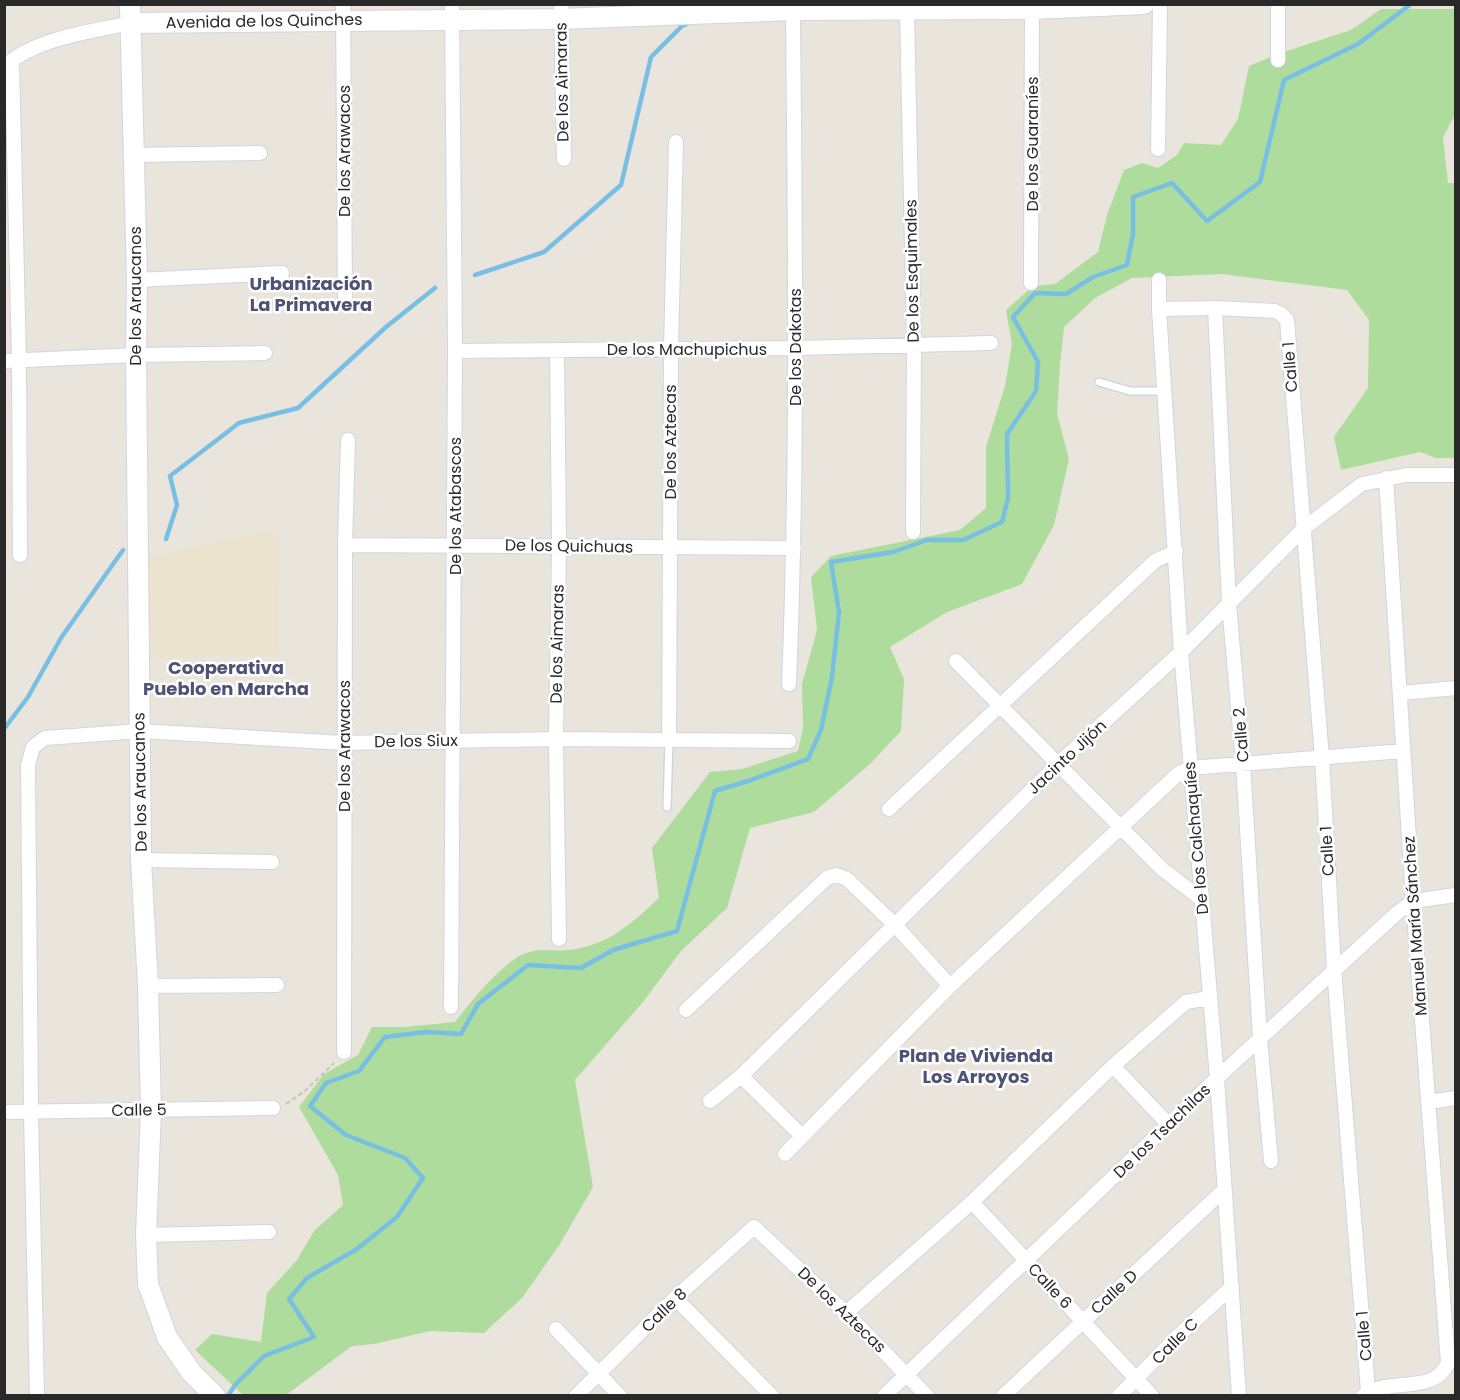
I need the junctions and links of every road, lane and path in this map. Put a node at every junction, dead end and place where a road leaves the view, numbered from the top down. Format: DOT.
graph roads {
  1 [pos="1144,4"];
  2 [pos="1160,4"];
  3 [pos="1278,4"];
  4 [pos="1032,7"];
  5 [pos="668,9"];
  6 [pos="793,10"];
  7 [pos="452,11"];
  8 [pos="907,11"];
  9 [pos="343,12"];
  10 [pos="561,12"];
  11 [pos="130,14"];
  12 [pos="1278,60"];
  13 [pos="8,63"];
  14 [pos="676,142"];
  15 [pos="1158,149"];
  16 [pos="260,153"];
  17 [pos="133,155"];
  18 [pos="564,159"];
  19 [pos="282,273"];
  20 [pos="137,280"];
  21 [pos="1159,280"];
  22 [pos="1031,283"];
  23 [pos="345,297"];
  24 [pos="1215,308"];
  25 [pos="1159,309"];
  26 [pos="991,343"];
  27 [pos="914,345"];
  28 [pos="796,348"];
  29 [pos="671,349"];
  30 [pos="557,350"];
  31 [pos="455,351"];
  32 [pos="265,353"];
  33 [pos="136,355"];
  34 [pos="12,360"];
  35 [pos="1099,382"];
  36 [pos="1164,391"];
  37 [pos="348,440"];
  38 [pos="1455,475"];
  39 [pos="1386,478"];
  40 [pos="1303,529"];
  41 [pos="913,532"];
  42 [pos="345,545"];
  43 [pos="455,545"];
  44 [pos="559,545"];
  45 [pos="670,547"];
  46 [pos="794,548"];
  47 [pos="1176,550"];
  48 [pos="20,555"];
  49 [pos="1229,604"];
  50 [pos="1181,651"];
  51 [pos="956,661"];
  52 [pos="789,684"];
  53 [pos="1455,688"];
  54 [pos="1401,693"];
  55 [pos="1001,705"];
  56 [pos="140,731"];
  57 [pos="556,739"];
  58 [pos="452,741"];
  59 [pos="669,741"];
  60 [pos="789,741"];
  61 [pos="344,742"];
  62 [pos="1403,751"];
  63 [pos="1322,758"];
  64 [pos="1058,764"];
  65 [pos="1244,764"];
  66 [pos="1190,768"];
  67 [pos="667,807"];
  68 [pos="889,809"];
  69 [pos="1121,828"];
  70 [pos="141,860"];
  71 [pos="272,862"];
  72 [pos="1455,895"];
  73 [pos="1200,898"];
  74 [pos="1413,901"];
  75 [pos="895,925"];
  76 [pos="559,939"];
  77 [pos="1334,969"];
  78 [pos="277,985"];
  79 [pos="148,986"];
  80 [pos="950,986"];
  81 [pos="1209,998"];
  82 [pos="451,1006"];
  83 [pos="686,1010"];
  84 [pos="1260,1038"];
  85 [pos="344,1052"];
  86 [pos="1113,1066"];
  87 [pos="741,1076"];
  88 [pos="1217,1078"];
  89 [pos="1455,1098"];
  90 [pos="710,1101"];
  91 [pos="1428,1102"];
  92 [pos="273,1108"];
  93 [pos="151,1110"];
  94 [pos="31,1112"];
  95 [pos="4,1113"];
  96 [pos="1169,1125"];
  97 [pos="802,1136"];
  98 [pos="785,1154"];
  99 [pos="1271,1161"];
  100 [pos="1225,1189"];
  101 [pos="972,1202"];
  102 [pos="754,1227"];
  103 [pos="269,1232"];
  104 [pos="146,1235"];
  105 [pos="1026,1260"];
  106 [pos="1232,1287"];
  107 [pos="675,1298"];
  108 [pos="846,1313"];
  109 [pos="1082,1321"];
  110 [pos="556,1329"];
  111 [pos="599,1373"];
  112 [pos="907,1374"];
  113 [pos="1137,1379"];
  114 [pos="1365,1393"];
  115 [pos="37,1395"];
  116 [pos="215,1395"];
  117 [pos="576,1395"];
  118 [pos="620,1395"];
  119 [pos="772,1395"];
  120 [pos="884,1395"];
  121 [pos="927,1395"];
  122 [pos="1003,1395"];
  123 [pos="1119,1395"];
  124 [pos="1152,1395"];
  125 [pos="1239,1395"];
  1 -- 4 [label="street, Avenida de los Quinches"];
  2 -- 15 [label="street"];
  3 -- 12 [label="street"];
  4 -- 8 [label="street, Avenida de los Quinches"];
  4 -- 22 [label="street, De los Guaraníes"];
  5 -- 6 [label="street, Avenida de los Quinches"];
  5 -- 10 [label="street, Avenida de los Quinches"];
  6 -- 8 [label="street, Avenida de los Quinches"];
  6 -- 28 [label="street, De los Dakotas"];
  7 -- 9 [label="street, Avenida de los Quinches"];
  7 -- 10 [label="street, Avenida de los Quinches"];
  7 -- 31 [label="street, De los Atabascos"];
  8 -- 27 [label="street, De los Esquimales"];
  9 -- 11 [label="street, Avenida de los Quinches"];
  9 -- 23 [label="street, De los Arawacos"];
  10 -- 18 [label="street, De los Aimaras"];
  11 -- 13 [label="street, Avenida de los Quinches"];
  11 -- 17 [label="street, De los Araucanos"];
  13 -- 34 [label="street"];
  14 -- 29 [label="street, De los Aztecas"];
  16 -- 17 [label="street"];
  17 -- 20 [label="street, De los Araucanos"];
  19 -- 20 [label="street"];
  20 -- 33 [label="street, De los Araucanos"];
  21 -- 25 [label="street, De los Calchaquíes"];
  24 -- 25 [label="street"];
  24 -- 40 [label="street, Calle 1"];
  24 -- 49 [label="street, Calle 2"];
  25 -- 36 [label="street, De los Calchaquíes"];
  26 -- 27 [label="street, De los Machupichus"];
  27 -- 28 [label="street, De los Machupichus"];
  27 -- 41 [label="street, De los Esquimales"];
  28 -- 29 [label="street, De los Machupichus"];
  28 -- 46 [label="street, De los Dakotas"];
  29 -- 30 [label="street, De los Machupichus"];
  29 -- 45 [label="street, De los Aztecas"];
  30 -- 31 [label="street, De los Machupichus"];
  30 -- 44 [label="street, De los Aimaras"];
  31 -- 43 [label="street, De los Atabascos"];
  32 -- 33 [label="street"];
  33 -- 34 [label="street"];
  33 -- 56 [label="street, De los Araucanos"];
  34 -- 48 [label="street"];
  35 -- 36 [label="lane"];
  36 -- 47 [label="street, De los Calchaquíes"];
  37 -- 42 [label="street, De los Arawacos"];
  38 -- 39 [label="street, Jacinto Jijón"];
  39 -- 40 [label="street, Jacinto Jijón"];
  39 -- 54 [label="street, Manuel María Sánchez"];
  40 -- 49 [label="street, Jacinto Jijón"];
  40 -- 63 [label="street, Calle 1"];
  42 -- 43 [label="street, De los Quichuas"];
  42 -- 61 [label="street, De los Arawacos"];
  43 -- 44 [label="street, De los Quichuas"];
  43 -- 58 [label="street, De los Atabascos"];
  44 -- 45 [label="street, De los Quichuas"];
  44 -- 57 [label="street, De los Aimaras"];
  45 -- 46 [label="street, De los Quichuas"];
  45 -- 59 [label="street, De los Aztecas"];
  46 -- 52 [label="street, De los Dakotas"];
  47 -- 50 [label="street, De los Calchaquíes"];
  47 -- 55 [label="street"];
  49 -- 50 [label="street, Jacinto Jijón"];
  49 -- 65 [label="street, Calle 2"];
  50 -- 64 [label="street, Jacinto Jijón"];
  50 -- 66 [label="street, De los Calchaquíes"];
  51 -- 55 [label="street"];
  53 -- 54 [label="street"];
  54 -- 62 [label="street, Manuel María Sánchez"];
  55 -- 64 [label="street"];
  55 -- 68 [label="street"];
  56 -- 61 [label="street, De los Siux"];
  56 -- 70 [label="street, De los Araucanos"];
  56 -- 94 [label="street, De los Siux"];
  57 -- 58 [label="street, De los Siux"];
  57 -- 59 [label="street, De los Siux"];
  57 -- 76 [label="street, De los Aimaras"];
  58 -- 61 [label="street, De los Siux"];
  58 -- 82 [label="street, De los Atabascos"];
  59 -- 60 [label="street, De los Siux"];
  59 -- 67 [label="lane"];
  61 -- 85 [label="street, De los Arawacos"];
  62 -- 63 [label="street"];
  62 -- 74 [label="street, Manuel María Sánchez"];
  63 -- 65 [label="street"];
  63 -- 77 [label="street, Calle 1"];
  64 -- 69 [label="street"];
  64 -- 75 [label="street, Jacinto Jijón"];
  65 -- 66 [label="street"];
  65 -- 84 [label="street, Calle 2"];
  66 -- 69 [label="street"];
  66 -- 73 [label="street, De los Calchaquíes"];
  69 -- 73 [label="street"];
  69 -- 80 [label="street"];
  70 -- 71 [label="street"];
  70 -- 79 [label="street, De los Araucanos"];
  72 -- 74 [label="street"];
  73 -- 81 [label="street, De los Calchaquíes"];
  74 -- 77 [label="street, De los Tsachilas"];
  74 -- 91 [label="street, Manuel María Sánchez"];
  75 -- 80 [label="street"];
  75 -- 83 [label="street"];
  75 -- 87 [label="street, Jacinto Jijón"];
  77 -- 84 [label="street, De los Tsachilas"];
  77 -- 114 [label="street, Calle 1"];
  78 -- 79 [label="street"];
  79 -- 93 [label="street, De los Araucanos"];
  80 -- 97 [label="street"];
  81 -- 86 [label="street"];
  81 -- 88 [label="street, De los Calchaquíes"];
  84 -- 88 [label="street, De los Tsachilas"];
  84 -- 99 [label="street, Calle 2"];
  85 -- 92 [label="path"];
  86 -- 96 [label="street"];
  86 -- 101 [label="street"];
  87 -- 90 [label="street, Jacinto Jijón"];
  87 -- 97 [label="street"];
  88 -- 96 [label="street, De los Tsachilas"];
  88 -- 100 [label="street, De los Calchaquíes"];
  89 -- 91 [label="street"];
  91 -- 114 [label="street, Manuel María Sánchez"];
  92 -- 93 [label="street, Calle 5"];
  93 -- 94 [label="street, Calle 5"];
  93 -- 104 [label="street, De los Araucanos"];
  94 -- 95 [label="street, Calle 5"];
  94 -- 115 [label="street"];
  96 -- 105 [label="street, De los Tsachilas"];
  97 -- 98 [label="street"];
  100 -- 106 [label="street, De los Calchaquíes"];
  100 -- 109 [label="street, Calle D"];
  101 -- 105 [label="street, Calle 6"];
  101 -- 108 [label="street"];
  102 -- 107 [label="street, Calle 8"];
  102 -- 108 [label="street, De los Aztecas"];
  103 -- 104 [label="street"];
  104 -- 116 [label="street, De los Araucanos"];
  105 -- 109 [label="street, Calle 6"];
  105 -- 112 [label="street, De los Tsachilas"];
  106 -- 113 [label="street, Calle C"];
  106 -- 125 [label="street, De los Calchaquíes"];
  107 -- 111 [label="street, Calle 8"];
  107 -- 119 [label="street"];
  108 -- 112 [label="street, De los Aztecas"];
  109 -- 113 [label="street, Calle 6"];
  109 -- 122 [label="street, Calle D"];
  110 -- 111 [label="street"];
  111 -- 117 [label="street, Calle 8"];
  111 -- 118 [label="street"];
  112 -- 120 [label="street, De los Tsachilas"];
  112 -- 121 [label="street, De los Aztecas"];
  113 -- 123 [label="street, Calle C"];
  113 -- 124 [label="street, Calle 6"];
}
